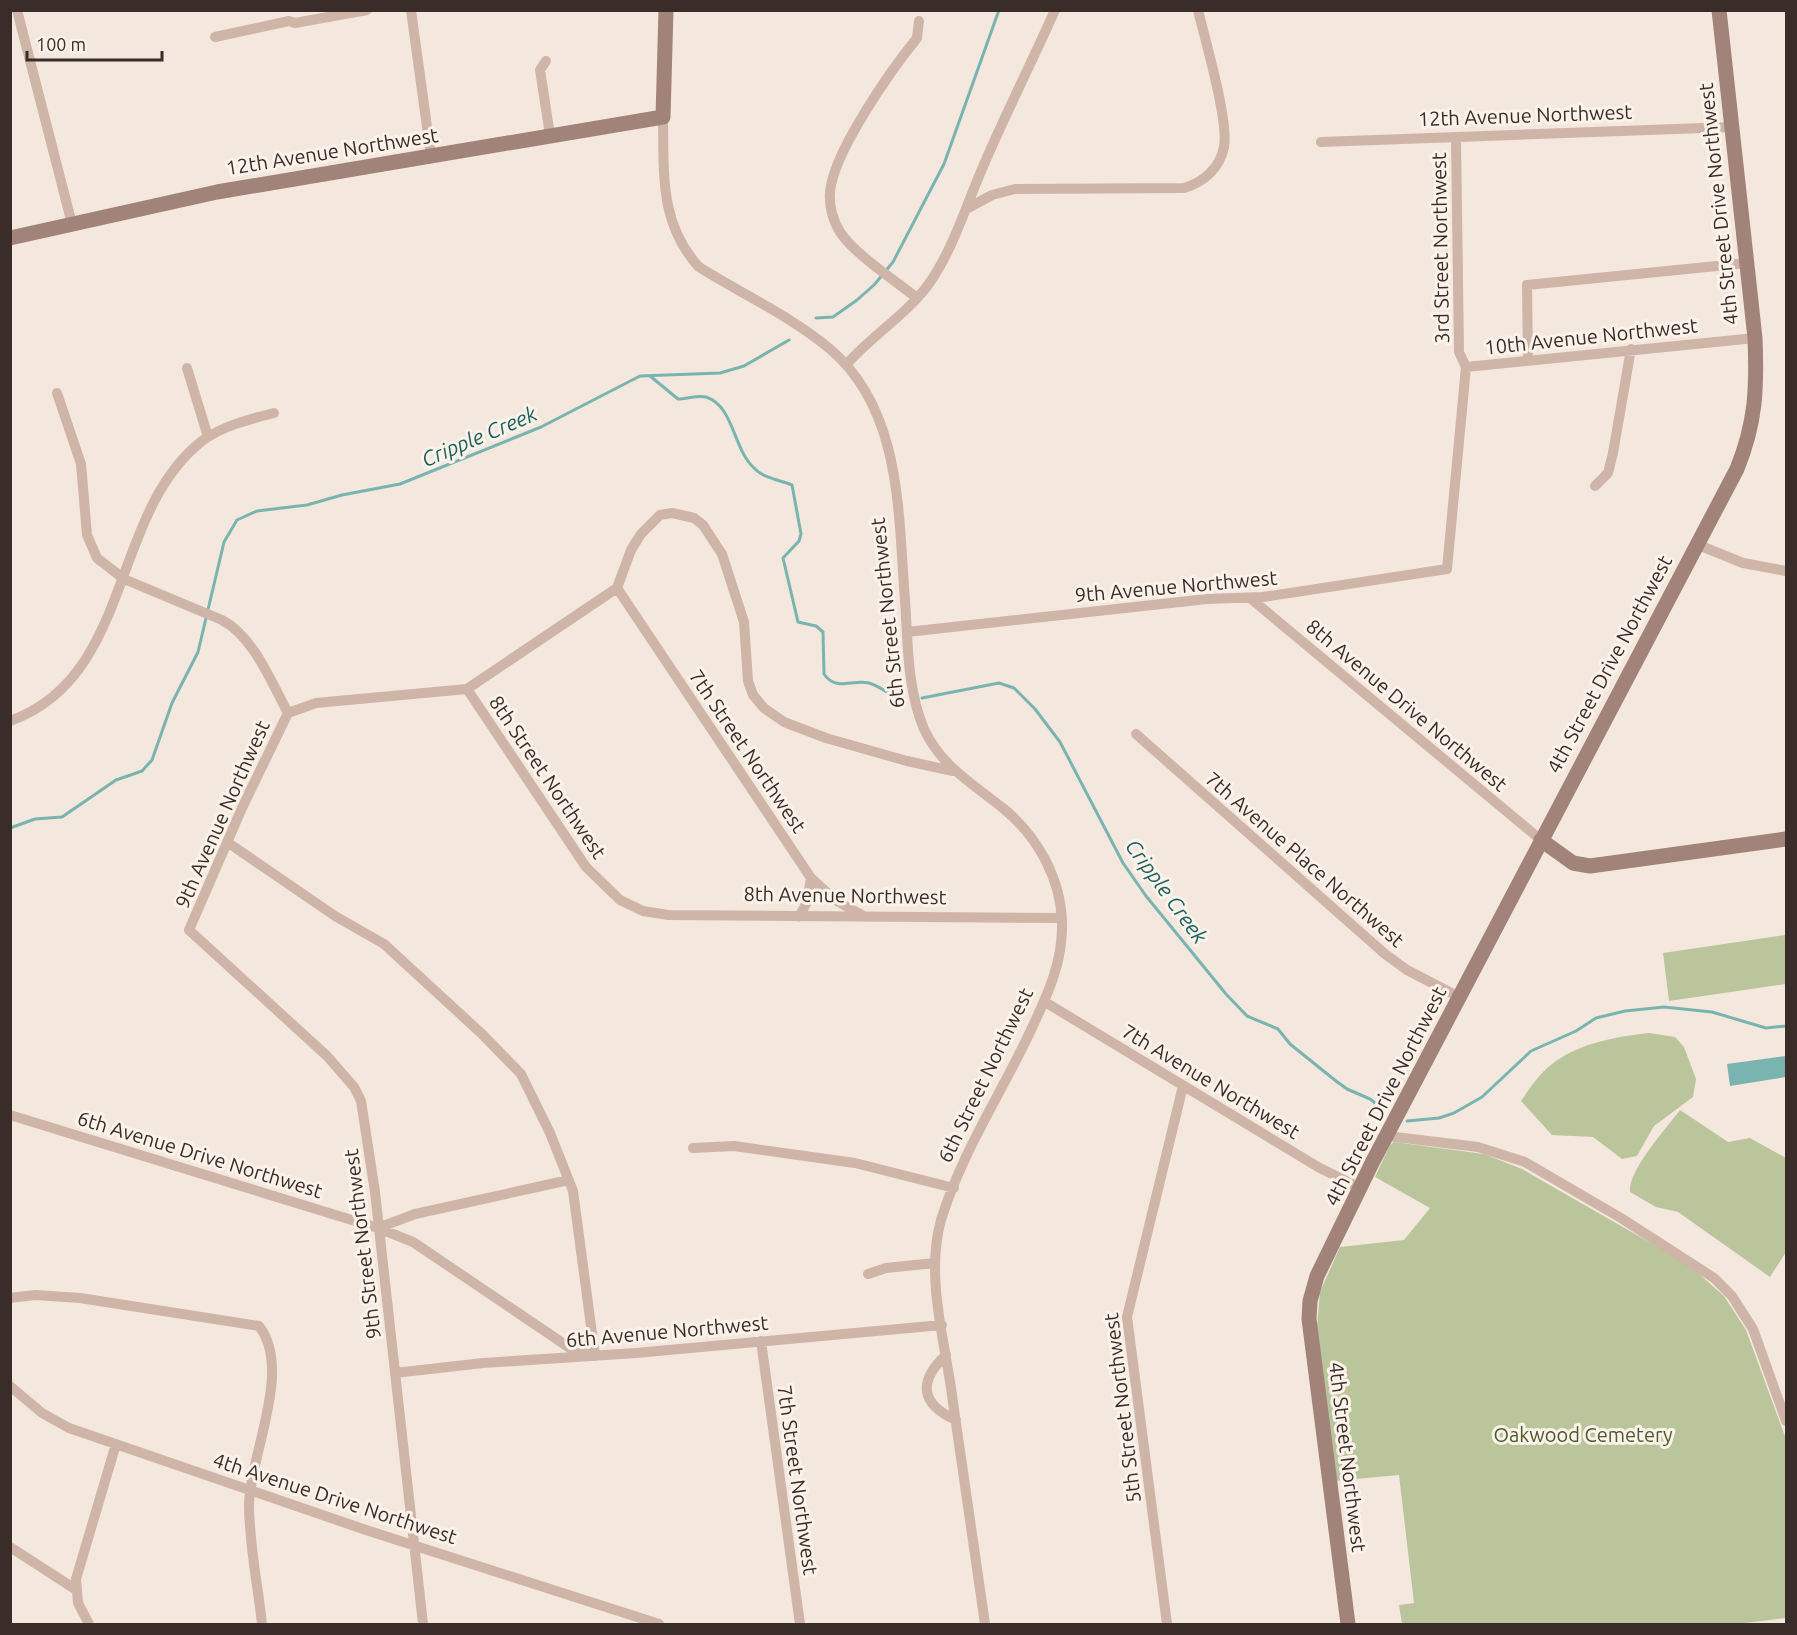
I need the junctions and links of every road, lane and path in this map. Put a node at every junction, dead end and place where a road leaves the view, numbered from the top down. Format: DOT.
graph roads {
  1 [pos="17,10"];
  2 [pos="367,10"];
  3 [pos="411,10"];
  4 [pos="666,10"];
  5 [pos="1055,10"];
  6 [pos="1198,10"];
  7 [pos="1718,11"];
  8 [pos="287,16"];
  9 [pos="919,21"];
  10 [pos="215,37"];
  11 [pos="546,62"];
  12 [pos="663,117"];
  13 [pos="1731,127"];
  14 [pos="550,135"];
  15 [pos="1456,138"];
  16 [pos="1321,142"];
  17 [pos="432,156"];
  18 [pos="968,208"];
  19 [pos="72,224"];
  20 [pos="10,238"];
  21 [pos="1747,263"];
  22 [pos="917,298"];
  23 [pos="1755,338"];
  24 [pos="1631,349"];
  25 [pos="1528,360"];
  26 [pos="846,365"];
  27 [pos="1466,367"];
  28 [pos="187,368"];
  29 [pos="57,393"];
  30 [pos="274,413"];
  31 [pos="208,437"];
  32 [pos="1595,486"];
  33 [pos="1696,544"];
  34 [pos="1447,569"];
  35 [pos="1786,571"];
  36 [pos="124,579"];
  37 [pos="617,588"];
  38 [pos="1250,598"];
  39 [pos="907,632"];
  40 [pos="467,689"];
  41 [pos="288,713"];
  42 [pos="10,721"];
  43 [pos="1136,734"];
  44 [pos="953,771"];
  45 [pos="1786,839"];
  46 [pos="1541,840"];
  47 [pos="227,842"];
  48 [pos="811,878"];
  49 [pos="629,905"];
  50 [pos="865,916"];
  51 [pos="799,917"];
  52 [pos="1062,918"];
  53 [pos="189,930"];
  54 [pos="1459,997"];
  55 [pos="1045,1002"];
  56 [pos="1183,1086"];
  57 [pos="10,1115"];
  58 [pos="1387,1136"];
  59 [pos="693,1148"];
  60 [pos="569,1180"];
  61 [pos="954,1188"];
  62 [pos="1360,1188"];
  63 [pos="378,1228"];
  64 [pos="935,1263"];
  65 [pos="868,1274"];
  66 [pos="1312,1294"];
  67 [pos="10,1298"];
  68 [pos="942,1325"];
  69 [pos="761,1341"];
  70 [pos="946,1355"];
  71 [pos="595,1356"];
  72 [pos="395,1373"];
  73 [pos="10,1386"];
  74 [pos="956,1420"];
  75 [pos="1786,1421"];
  76 [pos="116,1444"];
  77 [pos="250,1489"];
  78 [pos="415,1545"];
  79 [pos="10,1547"];
  80 [pos="75,1590"];
  81 [pos="629,1619"];
  82 [pos="89,1624"];
  83 [pos="262,1624"];
  84 [pos="423,1624"];
  85 [pos="659,1624"];
  86 [pos="800,1624"];
  87 [pos="986,1624"];
  88 [pos="1167,1624"];
  89 [pos="1348,1624"];
  1 -- 19 [label="street"];
  2 -- 8 [label="street"];
  3 -- 17 [label="street"];
  4 -- 12 [label="main road, 6th Street Northwest"];
  5 -- 18 [label="street"];
  6 -- 18 [label="street"];
  7 -- 13 [label="main road, 4th Street Drive Northwest"];
  8 -- 10 [label="street"];
  9 -- 22 [label="street"];
  11 -- 14 [label="street"];
  12 -- 14 [label="main road, 12th Avenue Northwest"];
  12 -- 26 [label="street, 6th Street Northwest"];
  13 -- 15 [label="street, 12th Avenue Northwest"];
  13 -- 21 [label="main road, 4th Street Drive Northwest"];
  14 -- 17 [label="main road, 12th Avenue Northwest"];
  15 -- 16 [label="street, 12th Avenue Northwest"];
  15 -- 27 [label="street, 3rd Street Northwest"];
  17 -- 19 [label="main road, 12th Avenue Northwest"];
  18 -- 22 [label="street"];
  19 -- 20 [label="main road, 12th Avenue Northwest"];
  21 -- 23 [label="main road, 4th Street Drive Northwest"];
  21 -- 25 [label="street"];
  22 -- 26 [label="street"];
  23 -- 24 [label="street, 10th Avenue Northwest"];
  23 -- 33 [label="main road, 4th Street Drive Northwest"];
  24 -- 25 [label="street, 10th Avenue Northwest"];
  24 -- 32 [label="street"];
  25 -- 27 [label="street, 10th Avenue Northwest"];
  26 -- 39 [label="street, 6th Street Northwest"];
  27 -- 34 [label="street, 3rd Street Northwest"];
  28 -- 31 [label="street"];
  29 -- 36 [label="street"];
  30 -- 31 [label="street"];
  31 -- 36 [label="street"];
  33 -- 35 [label="street"];
  33 -- 46 [label="main road, 4th Street Drive Northwest"];
  34 -- 38 [label="street, 9th Avenue Northwest"];
  36 -- 41 [label="street"];
  36 -- 42 [label="street"];
  37 -- 40 [label="street, 9th Avenue Northwest"];
  37 -- 44 [label="street"];
  37 -- 48 [label="street, 7th Street Northwest"];
  38 -- 39 [label="street, 9th Avenue Northwest"];
  38 -- 46 [label="street, 8th Avenue Drive Northwest"];
  39 -- 44 [label="street, 6th Street Northwest"];
  40 -- 41 [label="street, 9th Avenue Northwest"];
  40 -- 49 [label="street, 8th Street Northwest"];
  41 -- 47 [label="street, 9th Avenue Northwest"];
  43 -- 54 [label="street, 7th Avenue Place Northwest"];
  44 -- 52 [label="street, 6th Street Northwest"];
  45 -- 46 [label="main road"];
  46 -- 54 [label="main road, 4th Street Drive Northwest"];
  47 -- 53 [label="street, 9th Avenue Northwest"];
  47 -- 60 [label="street"];
  48 -- 50 [label="street, 7th Street Northwest"];
  48 -- 51 [label="street"];
  49 -- 51 [label="street, 8th Avenue Northwest"];
  50 -- 51 [label="street, 8th Avenue Northwest"];
  50 -- 52 [label="street, 8th Avenue Northwest"];
  52 -- 55 [label="street, 6th Street Northwest"];
  53 -- 63 [label="street, 9th Street Northwest"];
  54 -- 58 [label="main road, 4th Street Drive Northwest"];
  55 -- 56 [label="street, 7th Avenue Northwest"];
  55 -- 61 [label="street, 6th Street Northwest"];
  56 -- 62 [label="street, 7th Avenue Northwest"];
  56 -- 88 [label="street, 5th Street Northwest"];
  57 -- 63 [label="street, 6th Avenue Drive Northwest"];
  58 -- 62 [label="main road, 4th Street Drive Northwest"];
  58 -- 75 [label="street"];
  59 -- 61 [label="street"];
  60 -- 63 [label="street"];
  60 -- 71 [label="street"];
  61 -- 64 [label="street, 6th Street Northwest"];
  62 -- 66 [label="main road, 4th Street Drive Northwest"];
  63 -- 71 [label="street, 6th Avenue Drive Northwest"];
  63 -- 72 [label="street, 9th Street Northwest"];
  64 -- 65 [label="street"];
  64 -- 68 [label="street, 6th Street Northwest"];
  66 -- 89 [label="main road, 4th Street Northwest"];
  67 -- 77 [label="street"];
  68 -- 69 [label="street, 6th Avenue Northwest"];
  68 -- 70 [label="street, 6th Street Northwest"];
  69 -- 71 [label="street, 6th Avenue Northwest"];
  69 -- 86 [label="street, 7th Street Northwest"];
  70 -- 74 [label="street, 6th Street Northwest"];
  70 -- 74 [label="street"];
  71 -- 72 [label="street, 6th Avenue Northwest"];
  72 -- 78 [label="street, 9th Street Northwest"];
  73 -- 76 [label="street, 4th Avenue Drive Northwest"];
  74 -- 87 [label="street, 6th Street Northwest"];
  76 -- 77 [label="street, 4th Avenue Drive Northwest"];
  76 -- 80 [label="street"];
  77 -- 78 [label="street, 4th Avenue Drive Northwest"];
  77 -- 83 [label="street"];
  78 -- 81 [label="street, 4th Avenue Drive Northwest"];
  78 -- 84 [label="street, 9th Street Northwest"];
  79 -- 80 [label="street"];
  80 -- 82 [label="street"];
  81 -- 85 [label="street, 4th Avenue Drive Northwest"];
}
